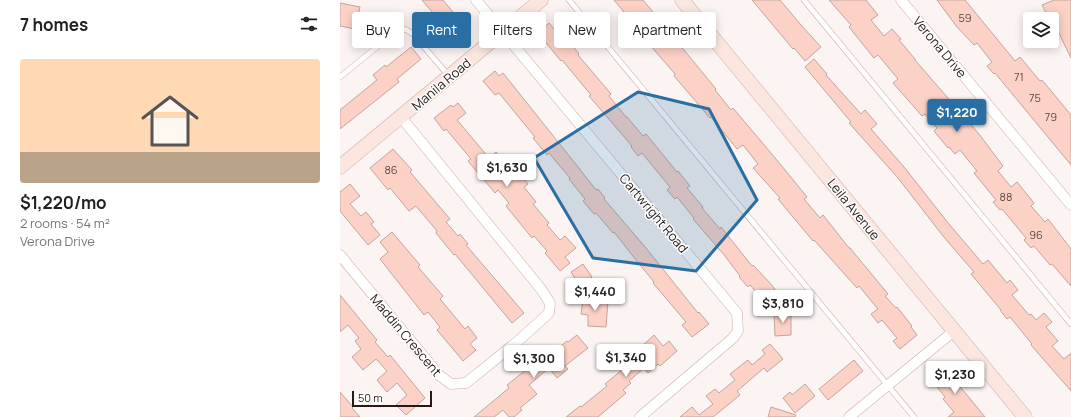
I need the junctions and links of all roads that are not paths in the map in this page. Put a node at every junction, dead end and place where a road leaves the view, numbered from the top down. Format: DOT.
graph roads {
  1 [pos="476,0"];
  2 [pos="541,0"];
  3 [pos="569,0"];
  4 [pos="682,0"];
  5 [pos="804,0"];
  6 [pos="901,0"];
  7 [pos="486,12"];
  8 [pos="527,12"];
  9 [pos="484,48"];
  10 [pos="516,48"];
  11 [pos="340,77"];
  12 [pos="449,77"];
  13 [pos="401,117"];
  14 [pos="340,168"];
  15 [pos="1071,205"];
  16 [pos="340,255"];
  17 [pos="1071,324"];
  18 [pos="954,331"];
  19 [pos="888,385"];
  20 [pos="640,417"];
  21 [pos="848,417"];
  22 [pos="914,417"];
  23 [pos="1025,417"];
  1 -- 7 [label="street, Cartwright Road"];
  2 -- 8 [label="street, Manila Road"];
  3 -- 19 [label="lane"];
  4 -- 18 [label="street, Leila Avenue"];
  5 -- 17 [label="lane"];
  6 -- 15 [label="street, Verona Drive"];
  9 -- 12 [label="street, Manila Road"];
  10 -- 20 [label="street, Cartwright Road"];
  11 -- 12 [label="lane"];
  12 -- 13 [label="street, Manila Road"];
  13 -- 14 [label="street, Manila Road"];
  13 -- 16 [label="street, Maddin Crescent"];
  18 -- 19 [label="street"];
  18 -- 23 [label="street, Leila Avenue"];
  19 -- 21 [label="street"];
  19 -- 22 [label="lane"];
}
